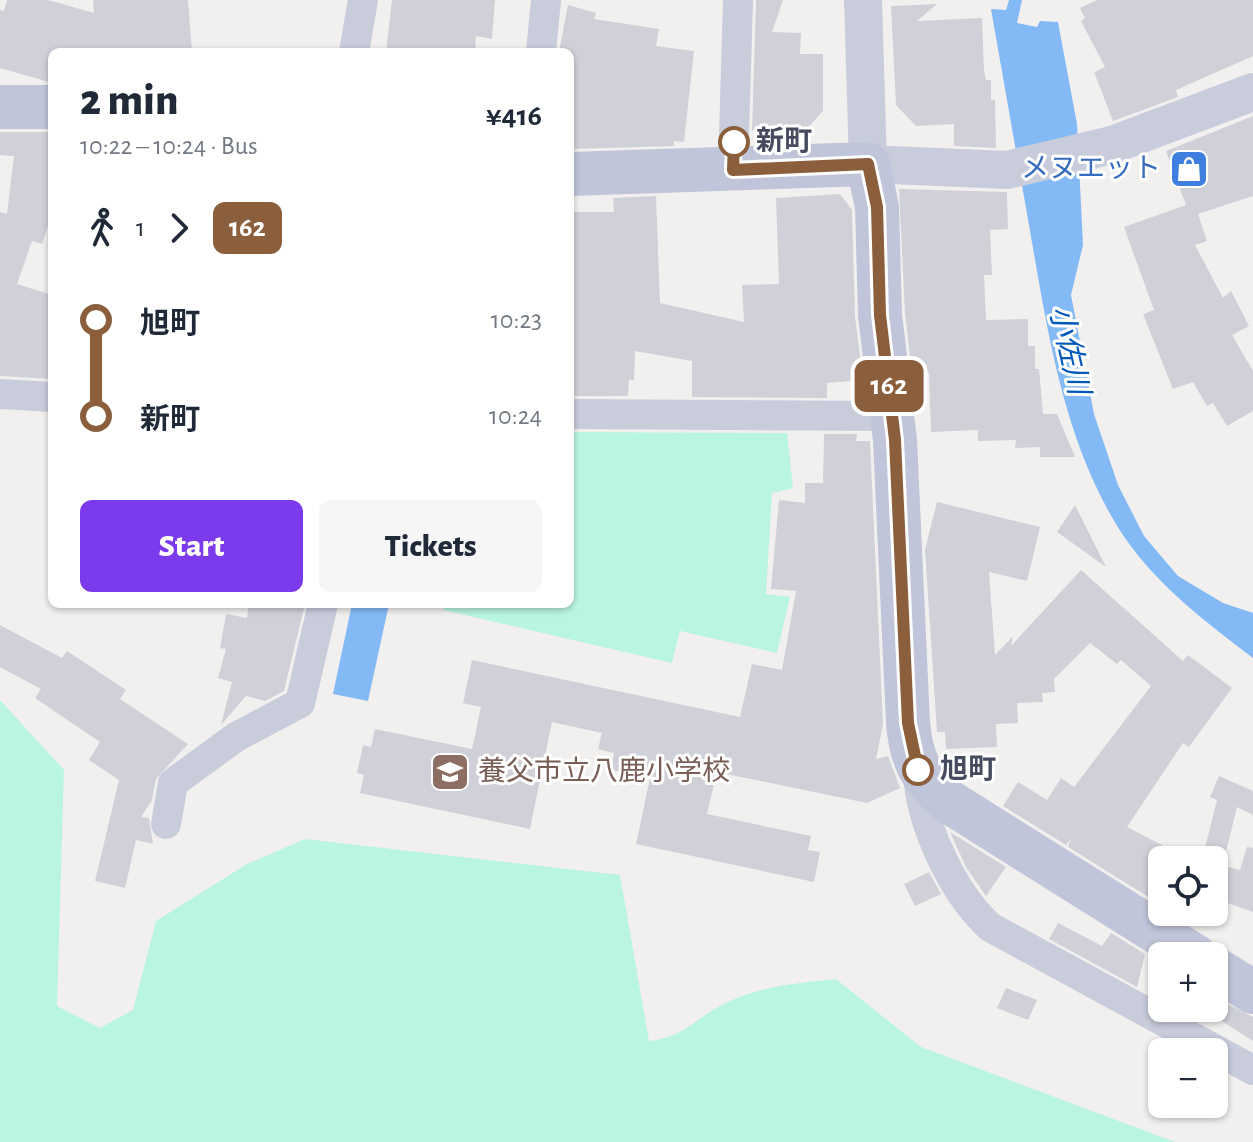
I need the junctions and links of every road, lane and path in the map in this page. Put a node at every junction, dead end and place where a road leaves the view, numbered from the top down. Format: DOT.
graph roads {
  1 [pos="363,0"];
  2 [pos="546,0"];
  3 [pos="738,0"];
  4 [pos="863,0"];
  5 [pos="355,48"];
  6 [pos="541,48"];
  7 [pos="1253,92"];
  8 [pos="0,107"];
  9 [pos="48,107"];
  10 [pos="868,164"];
  11 [pos="733,170"];
  12 [pos="574,174"];
  13 [pos="0,394"];
  14 [pos="48,397"];
  15 [pos="574,414"];
  16 [pos="892,416"];
  17 [pos="322,608"];
  18 [pos="918,770"];
  19 [pos="166,824"];
  20 [pos="1173,942"];
  21 [pos="1228,977"];
  22 [pos="1253,992"];
  23 [pos="1253,1070"];
  1 -- 5 [label="street"];
  2 -- 6 [label="street"];
  3 -- 11 [label="street"];
  4 -- 10 [label="street"];
  7 -- 10 [label="street"];
  8 -- 9 [label="main road"];
  10 -- 11 [label="main road"];
  10 -- 16 [label="main road"];
  11 -- 12 [label="main road"];
  13 -- 14 [label="street"];
  15 -- 16 [label="street"];
  16 -- 18 [label="main road"];
  17 -- 19 [label="street"];
  18 -- 20 [label="main road"];
  18 -- 23 [label="street"];
  21 -- 22 [label="main road"];
}
